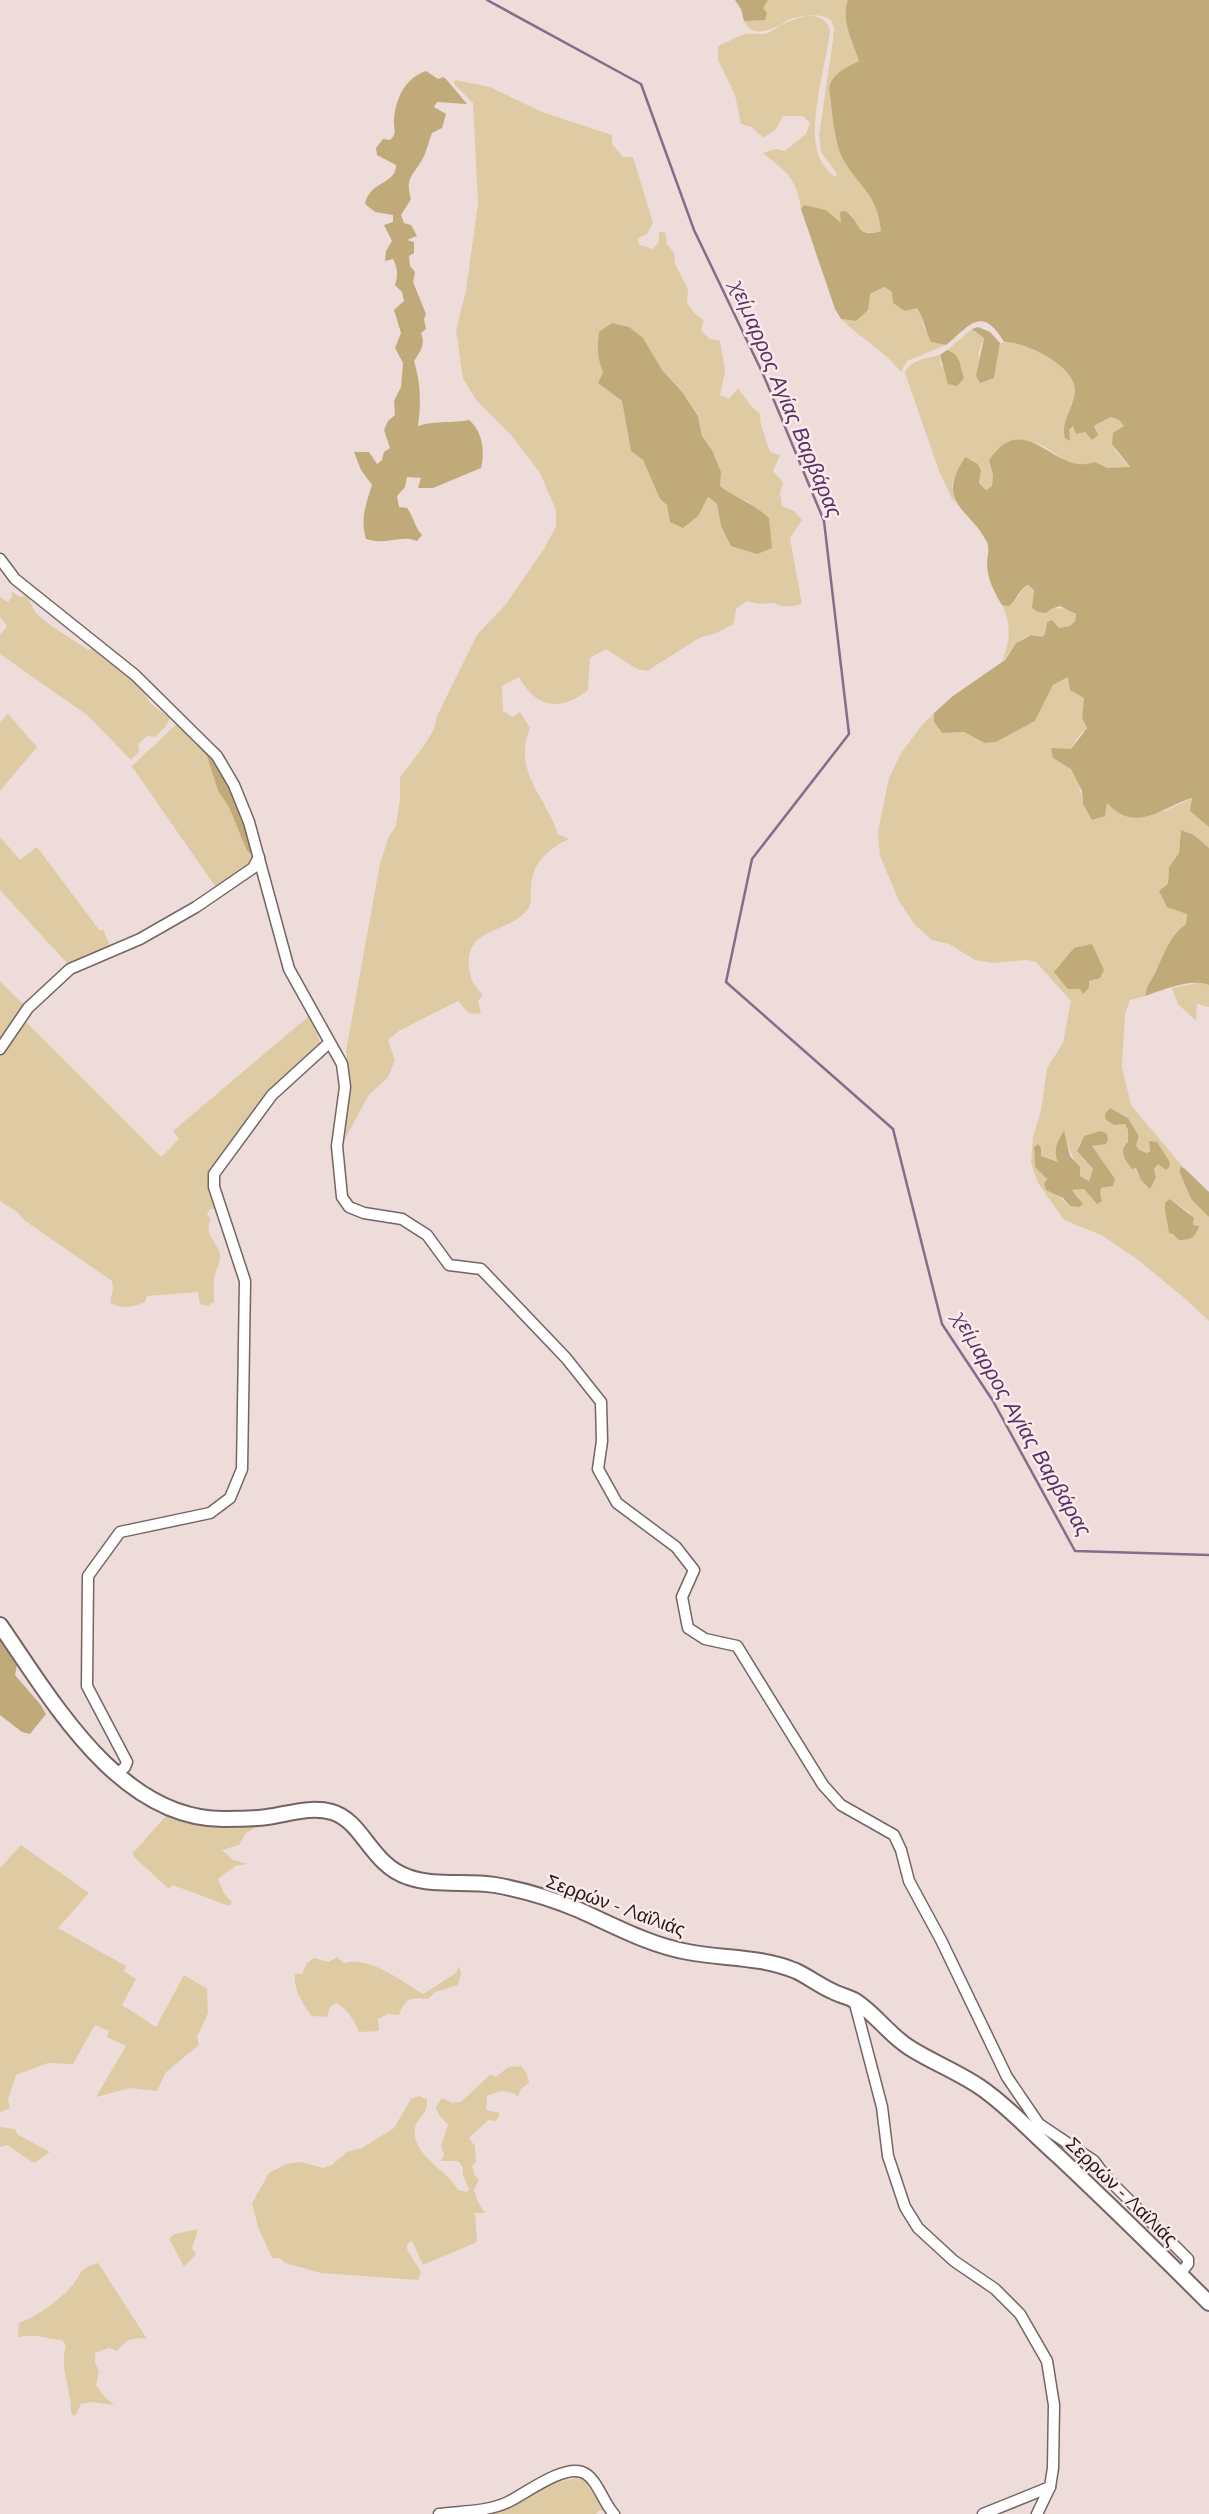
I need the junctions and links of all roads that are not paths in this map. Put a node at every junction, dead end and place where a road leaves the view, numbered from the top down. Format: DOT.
graph roads {
  1 [pos="0,559"];
  2 [pos="259,857"];
  3 [pos="329,1043"];
  4 [pos="0,1049"];
  5 [pos="0,1625"];
  6 [pos="117,1774"];
  7 [pos="855,2000"];
  8 [pos="1180,2274"];
  9 [pos="1209,2303"];
  10 [pos="1050,2487"];
  11 [pos="439,2514"];
  12 [pos="614,2514"];
  13 [pos="983,2514"];
  14 [pos="1037,2514"];
  1 -- 2 [label="street"];
  2 -- 3 [label="street"];
  2 -- 4 [label="street"];
  3 -- 6 [label="street"];
  3 -- 8 [label="street"];
  5 -- 6 [label="main road, Σερρών - Λαϊλιάς"];
  6 -- 7 [label="main road, Σερρών - Λαϊλιάς"];
  7 -- 8 [label="main road, Σερρών - Λαϊλιάς"];
  7 -- 10 [label="street"];
  8 -- 9 [label="main road, Σερρών - Λαϊλιάς"];
  10 -- 13 [label="street"];
  10 -- 14 [label="street"];
  11 -- 12 [label="street"];
}
